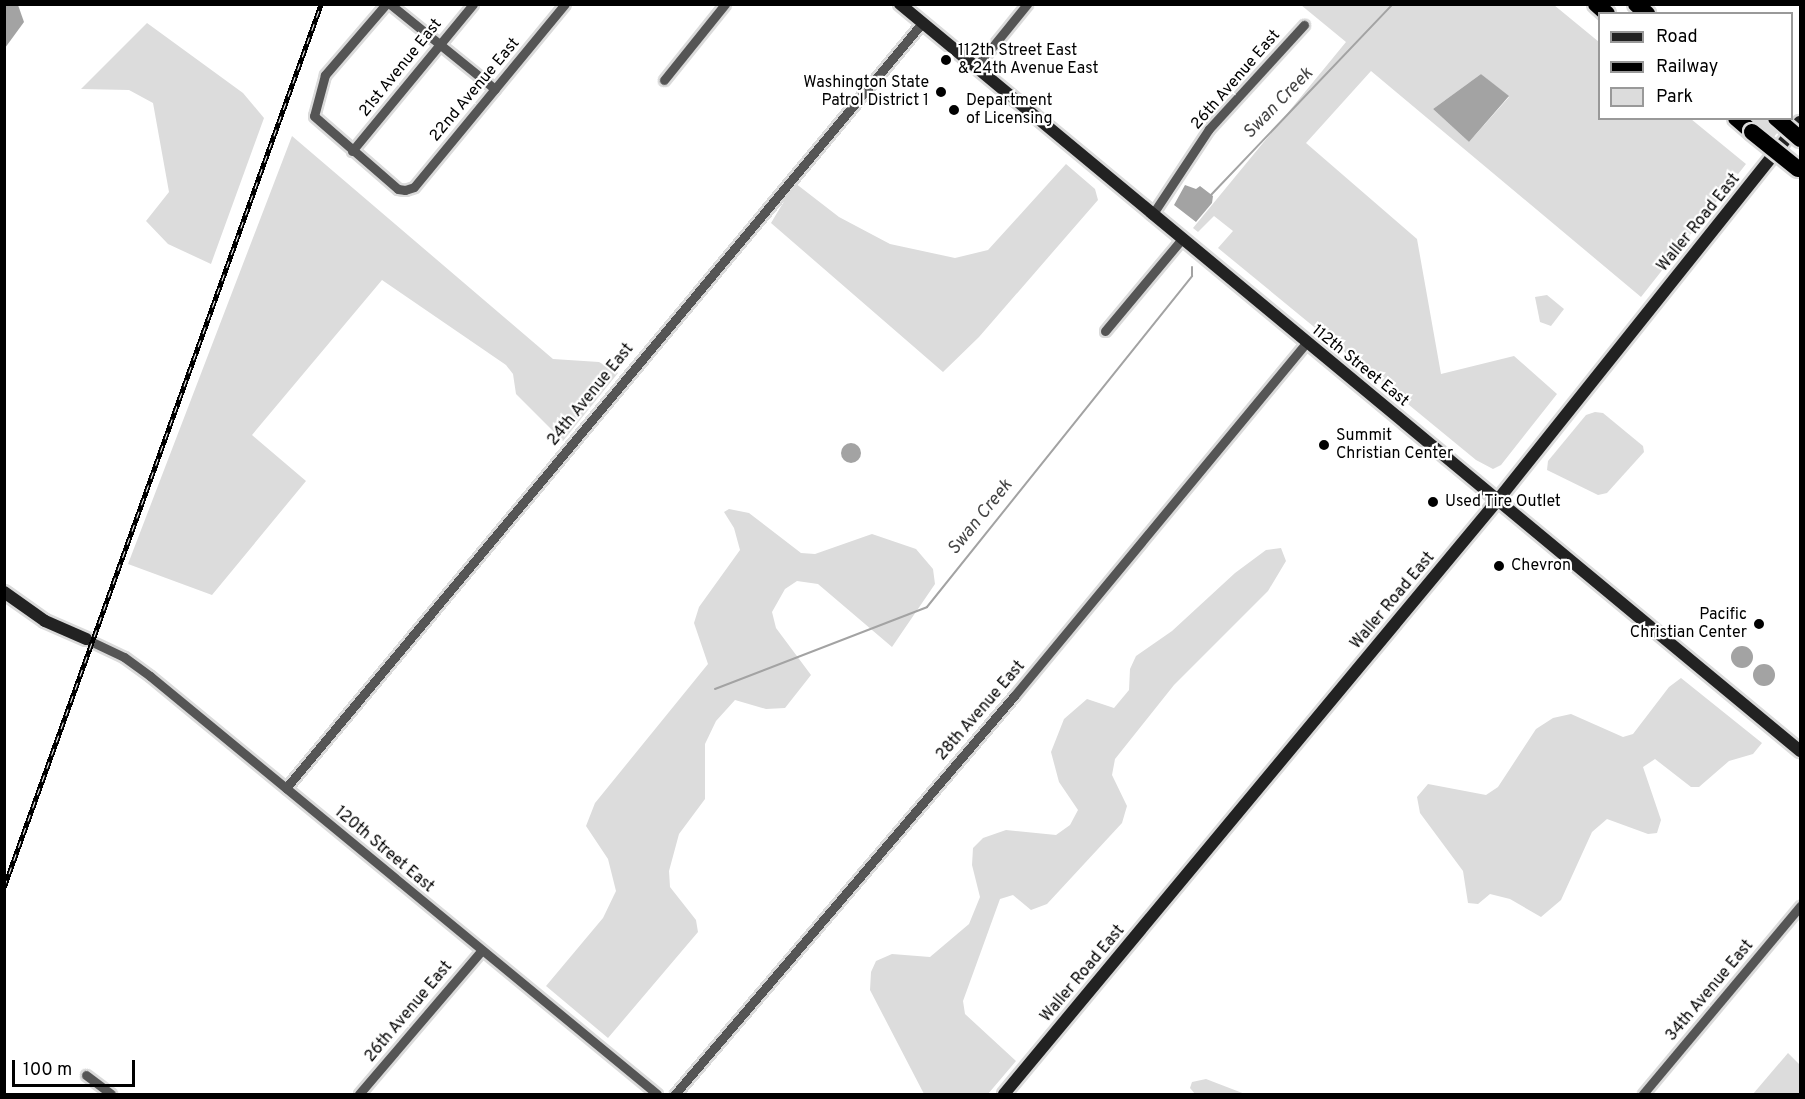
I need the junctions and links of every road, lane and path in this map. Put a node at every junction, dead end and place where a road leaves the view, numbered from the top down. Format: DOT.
graph roads {
  1 [pos="388,4"];
  2 [pos="473,4"];
  3 [pos="565,4"];
  4 [pos="725,4"];
  5 [pos="900,4"];
  6 [pos="1027,4"];
  7 [pos="922,23"];
  8 [pos="1304,25"];
  9 [pos="442,42"];
  10 [pos="976,67"];
  11 [pos="664,80"];
  12 [pos="495,89"];
  13 [pos="1738,120"];
  14 [pos="1778,120"];
  15 [pos="1800,122"];
  16 [pos="1800,139"];
  17 [pos="352,152"];
  18 [pos="1799,170"];
  19 [pos="1152,215"];
  20 [pos="1181,240"];
  21 [pos="1105,331"];
  22 [pos="1306,343"];
  23 [pos="1497,501"];
  24 [pos="4,592"];
  25 [pos="86,639"];
  26 [pos="1800,752"];
  27 [pos="286,788"];
  28 [pos="1800,906"];
  29 [pos="482,950"];
  30 [pos="86,1075"];
  31 [pos="111,1095"];
  32 [pos="359,1095"];
  33 [pos="657,1095"];
  34 [pos="675,1095"];
  35 [pos="1004,1095"];
  36 [pos="1643,1095"];
  1 -- 9 [label="street"];
  1 -- 17 [label="street"];
  2 -- 9 [label="street, 21st Avenue East"];
  3 -- 12 [label="street, 22nd Avenue East"];
  4 -- 11 [label="street"];
  5 -- 7 [label="street, 112th Street East"];
  6 -- 10 [label="street"];
  7 -- 10 [label="street, 112th Street East"];
  7 -- 27 [label="street, 24th Avenue East"];
  8 -- 19 [label="street, 26th Avenue East"];
  9 -- 12 [label="street"];
  9 -- 17 [label="street, 21st Avenue East"];
  10 -- 19 [label="street, 112th Street East"];
  12 -- 17 [label="street, 22nd Avenue East"];
  13 -- 18 [label="highway, bridge"];
  14 -- 16 [label="highway, bridge"];
  15 -- 23 [label="street, Waller Road East"];
  19 -- 20 [label="street, 112th Street East"];
  20 -- 21 [label="street"];
  20 -- 22 [label="street, 112th Street East"];
  22 -- 23 [label="street, 112th Street East"];
  22 -- 34 [label="street, 28th Avenue East"];
  23 -- 26 [label="street, 112th Street East"];
  23 -- 35 [label="street, Waller Road East"];
  24 -- 25 [label="street"];
  25 -- 27 [label="street, 120th Street East"];
  27 -- 29 [label="street, 120th Street East"];
  28 -- 36 [label="street, 34th Avenue East"];
  29 -- 32 [label="street, 26th Avenue East"];
  29 -- 33 [label="street, 120th Street East"];
  30 -- 31 [label="street"];
}
